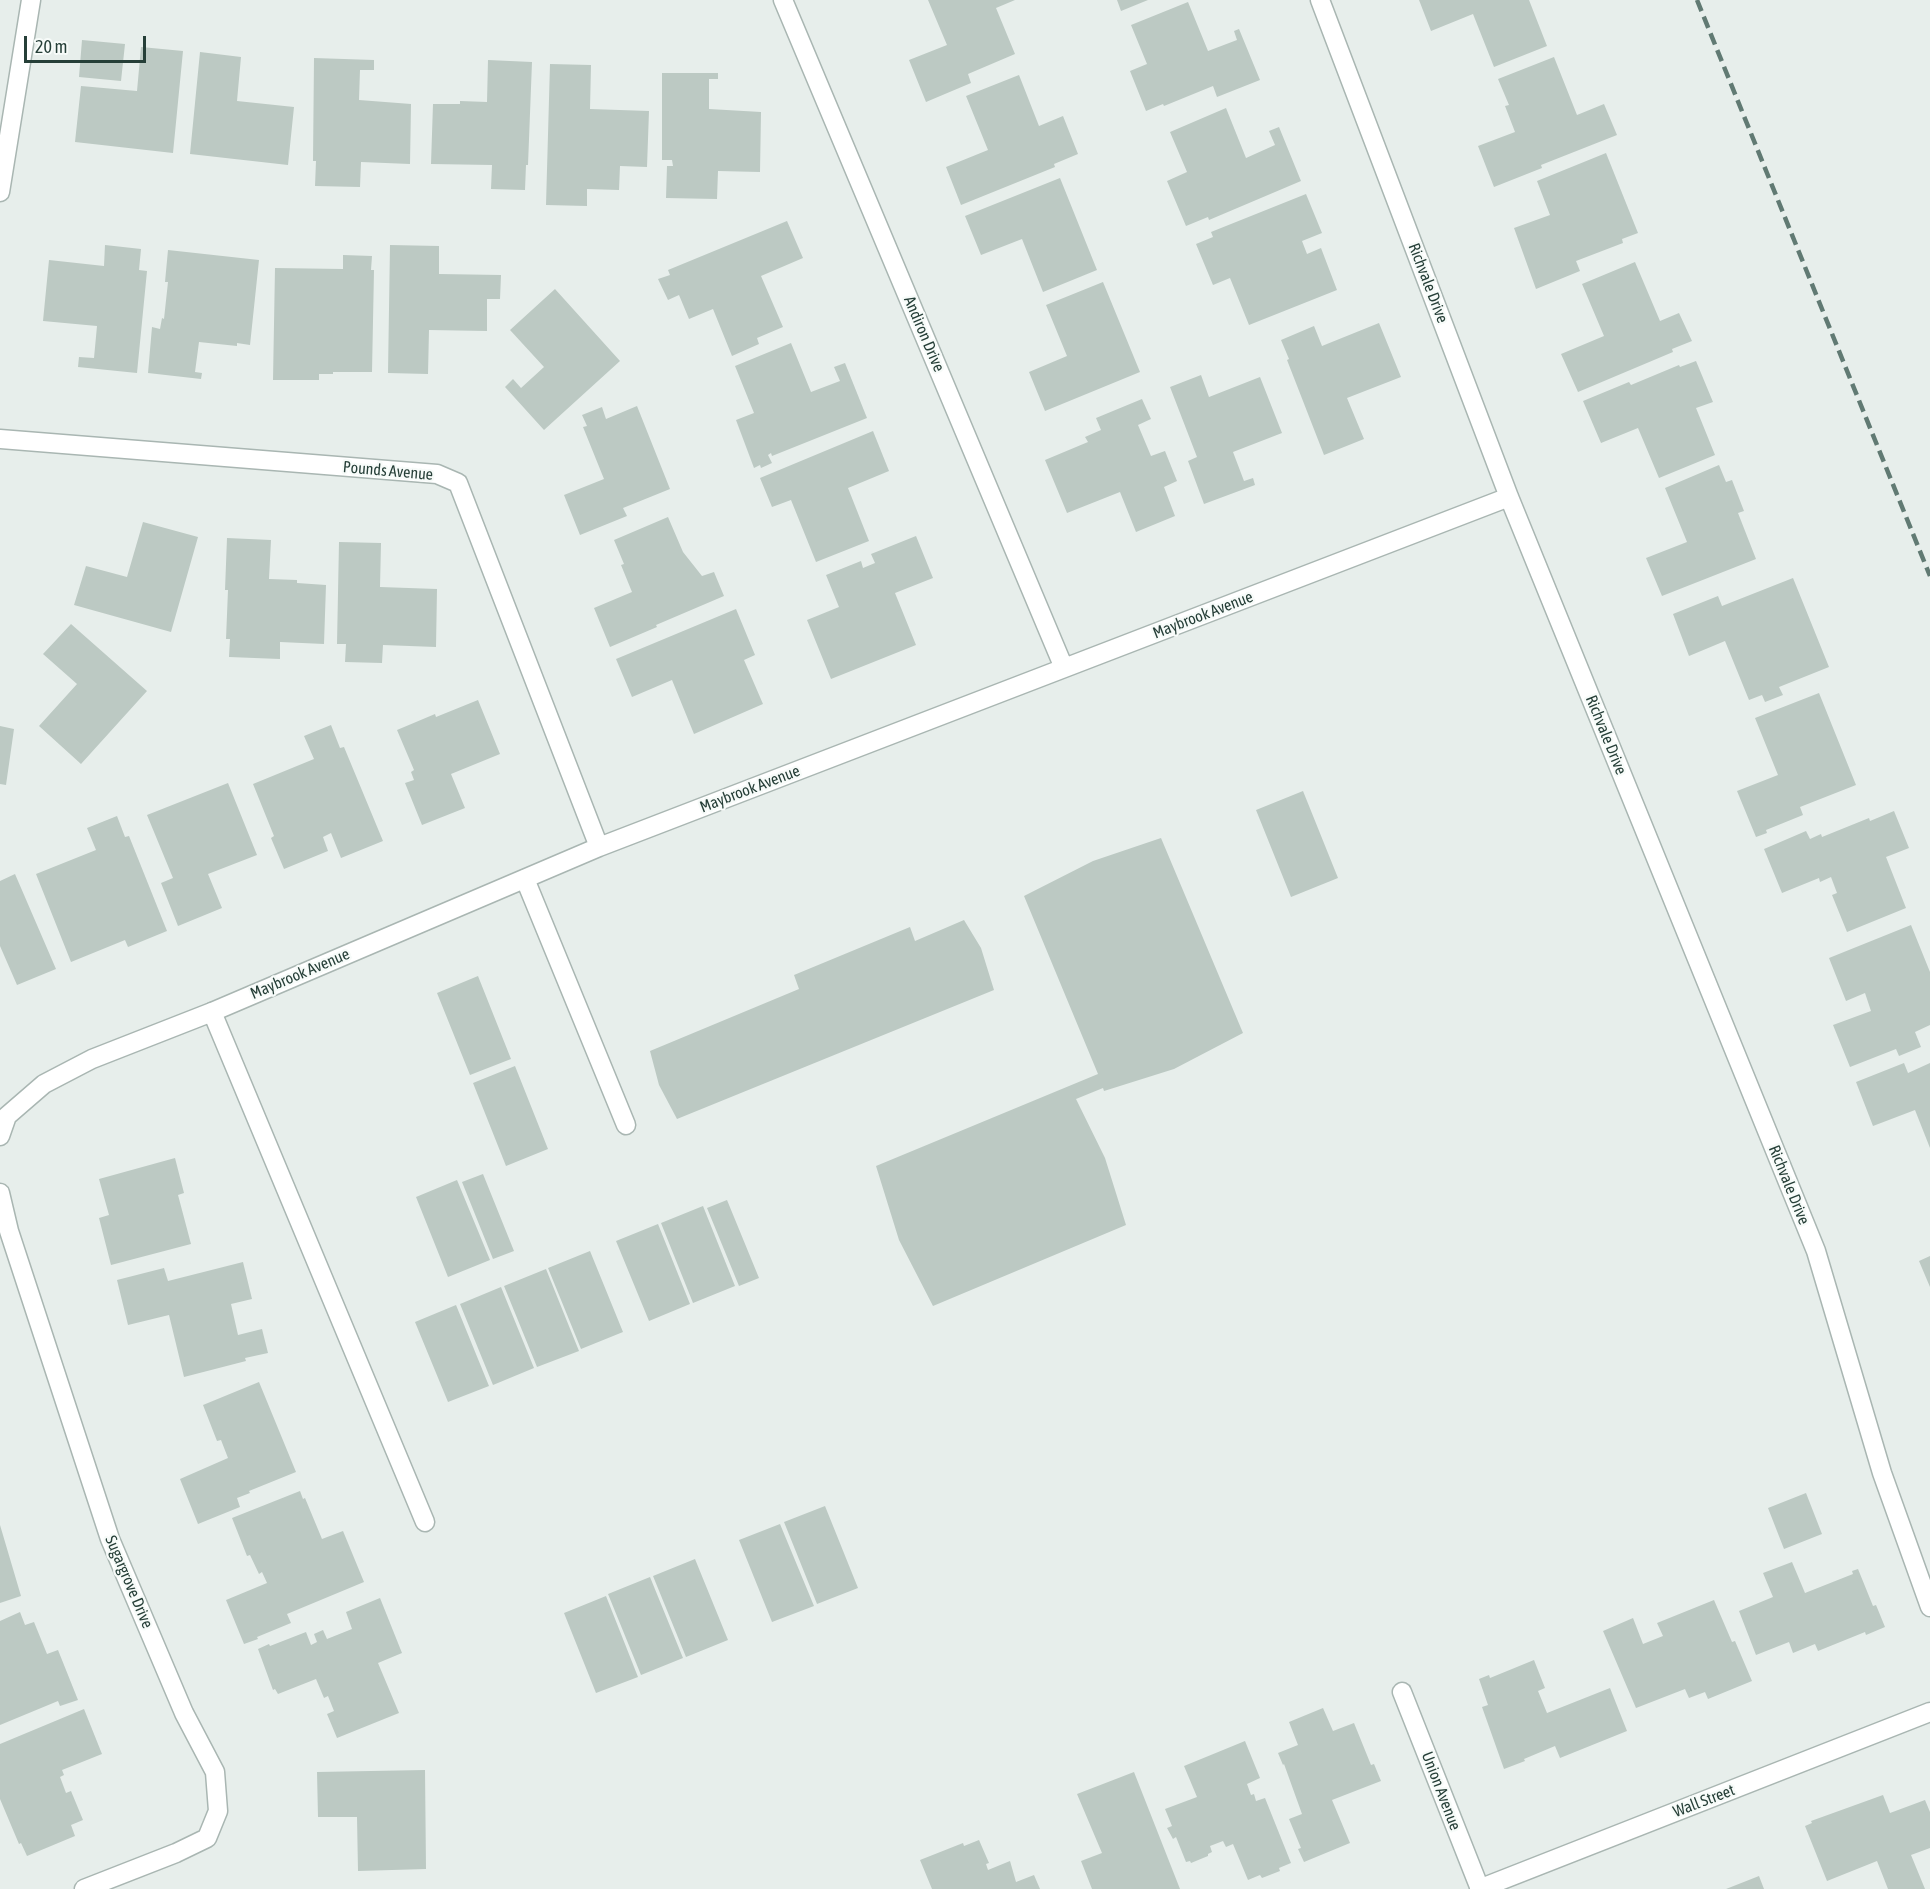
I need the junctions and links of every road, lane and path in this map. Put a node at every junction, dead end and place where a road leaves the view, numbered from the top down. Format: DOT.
graph roads {
  1 [pos="31,0"];
  2 [pos="783,0"];
  3 [pos="1320,0"];
  4 [pos="0,192"];
  5 [pos="0,439"];
  6 [pos="1509,497"];
  7 [pos="1064,668"];
  8 [pos="599,847"];
  9 [pos="525,879"];
  10 [pos="212,1012"];
  11 [pos="626,1125"];
  12 [pos="0,1136"];
  13 [pos="0,1193"];
  14 [pos="425,1522"];
  15 [pos="1930,1607"];
  16 [pos="1402,1692"];
  17 [pos="1930,1712"];
  18 [pos="84,1889"];
  19 [pos="1479,1889"];
  1 -- 4 [label="street"];
  2 -- 7 [label="street, Andiron Drive"];
  3 -- 6 [label="street, Richvale Drive"];
  5 -- 8 [label="street, Pounds Avenue"];
  6 -- 7 [label="street, Maybrook Avenue"];
  6 -- 15 [label="street, Richvale Drive"];
  7 -- 8 [label="street, Maybrook Avenue"];
  8 -- 9 [label="street, Maybrook Avenue"];
  9 -- 10 [label="street, Maybrook Avenue"];
  9 -- 11 [label="street"];
  10 -- 12 [label="street, Maybrook Avenue"];
  10 -- 14 [label="street"];
  13 -- 18 [label="street, Sugargrove Drive"];
  16 -- 19 [label="street, Union Avenue"];
  17 -- 19 [label="street, Wall Street"];
}
